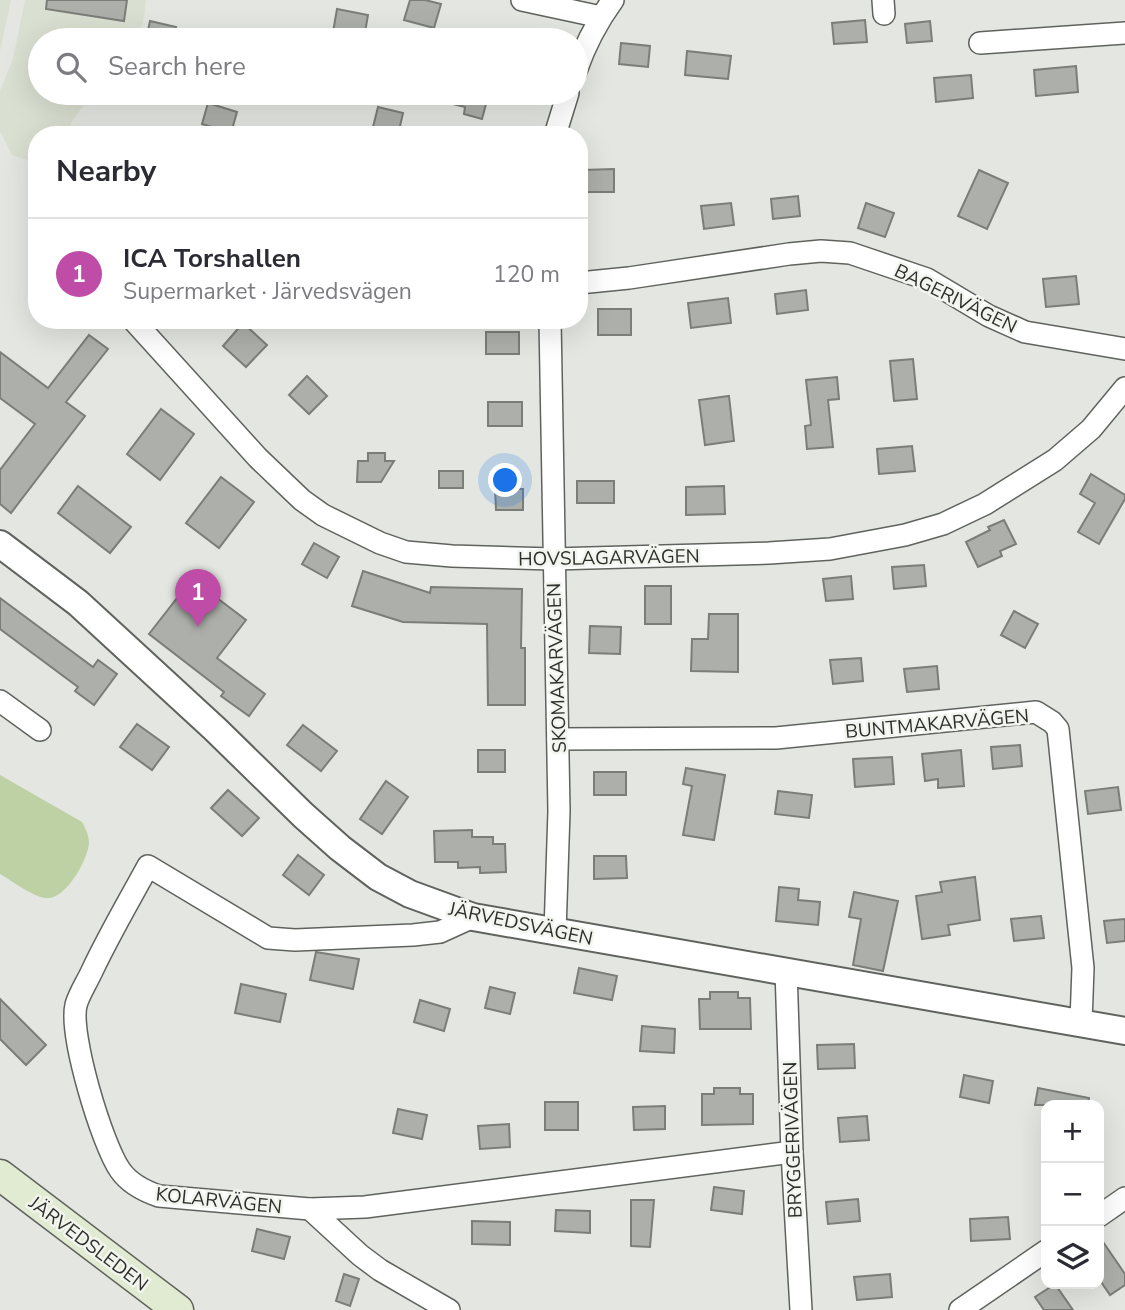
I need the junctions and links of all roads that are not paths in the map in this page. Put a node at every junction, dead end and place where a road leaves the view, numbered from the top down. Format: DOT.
graph roads {
  1 [pos="522,0"];
  2 [pos="607,9"];
  3 [pos="1125,33"];
  4 [pos="588,42"];
  5 [pos="980,43"];
  6 [pos="564,105"];
  7 [pos="558,126"];
  8 [pos="588,282"];
  9 [pos="141,329"];
  10 [pos="550,329"];
  11 [pos="1125,349"];
  12 [pos="1125,388"];
  13 [pos="0,544"];
  14 [pos="553,559"];
  15 [pos="0,701"];
  16 [pos="40,730"];
  17 [pos="558,739"];
  18 [pos="473,917"];
  19 [pos="555,932"];
  20 [pos="786,970"];
  21 [pos="1080,1023"];
  22 [pos="1125,1031"];
  23 [pos="792,1152"];
  24 [pos="0,1175"];
  25 [pos="1125,1198"];
  26 [pos="310,1209"];
  27 [pos="1104,1213"];
  28 [pos="1041,1254"];
  29 [pos="178,1310"];
  30 [pos="449,1310"];
  31 [pos="801,1310"];
  32 [pos="960,1310"];
  1 -- 2 [label="street"];
  2 -- 4 [label="street"];
  3 -- 5 [label="street"];
  6 -- 7 [label="street"];
  8 -- 11 [label="street, BAGERIVÄGEN"];
  9 -- 14 [label="street, HOVSLAGARVÄGEN"];
  10 -- 14 [label="street, SKOMAKARVÄGEN"];
  12 -- 14 [label="street, HOVSLAGARVÄGEN"];
  13 -- 18 [label="street, JÄRVEDSVÄGEN"];
  14 -- 17 [label="street, SKOMAKARVÄGEN"];
  15 -- 16 [label="street"];
  17 -- 19 [label="street, SKOMAKARVÄGEN"];
  17 -- 21 [label="street, BUNTMAKARVÄGEN"];
  18 -- 19 [label="street, JÄRVEDSVÄGEN"];
  18 -- 26 [label="street, KOLARVÄGEN"];
  19 -- 20 [label="street, JÄRVEDSVÄGEN"];
  20 -- 21 [label="street, JÄRVEDSVÄGEN"];
  20 -- 23 [label="street, BRYGGERIVÄGEN"];
  21 -- 22 [label="street, JÄRVEDSVÄGEN"];
  23 -- 26 [label="street, KOLARVÄGEN"];
  23 -- 31 [label="street, BRYGGERIVÄGEN"];
  24 -- 29 [label="main road, JÄRVEDSLEDEN"];
  25 -- 27 [label="street"];
  26 -- 30 [label="street"];
  28 -- 32 [label="street"];
}
